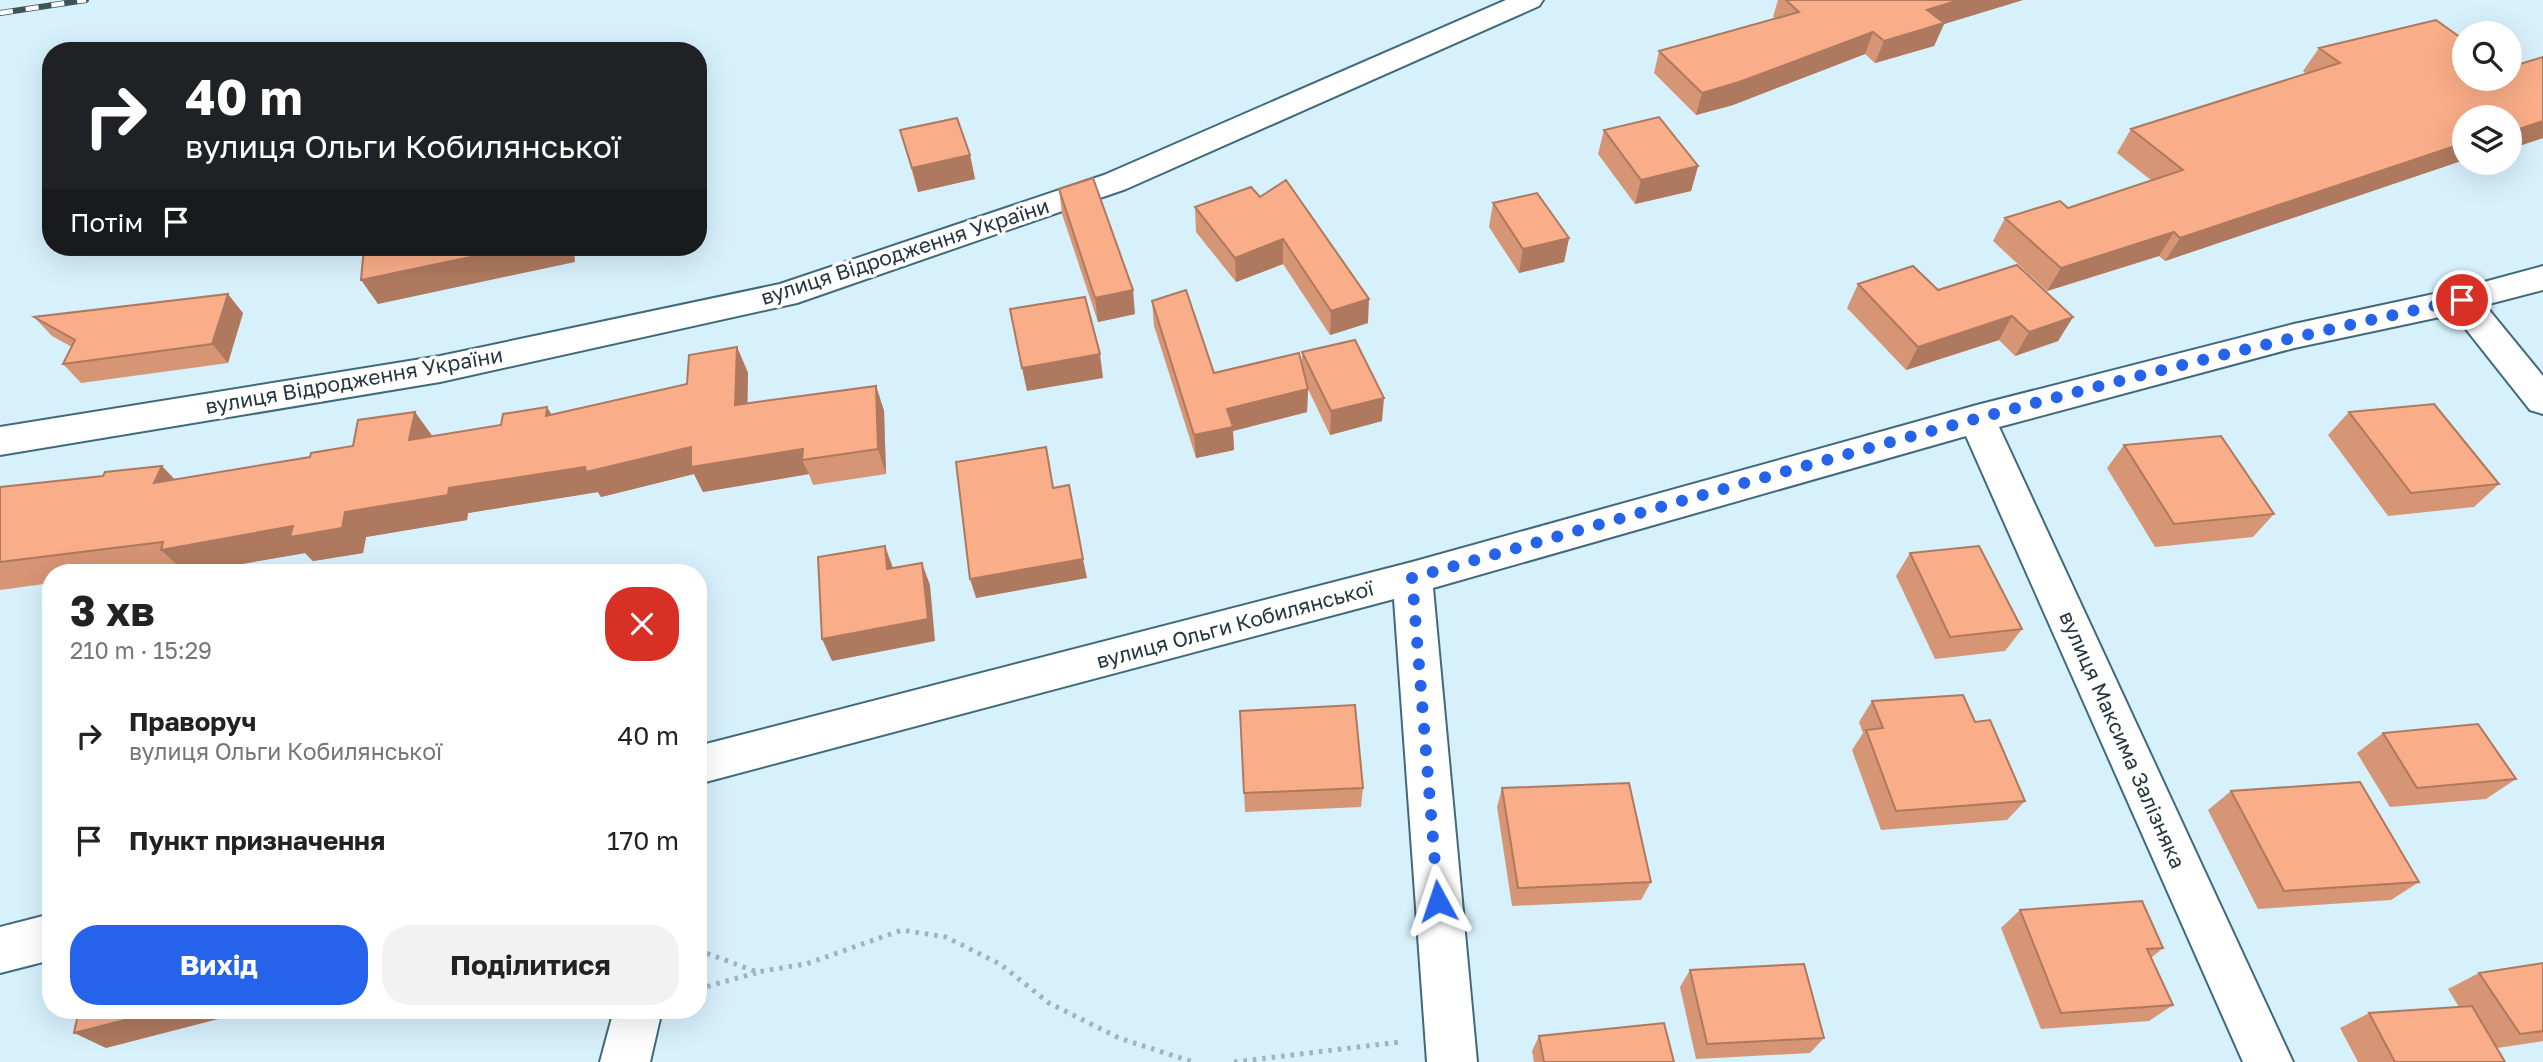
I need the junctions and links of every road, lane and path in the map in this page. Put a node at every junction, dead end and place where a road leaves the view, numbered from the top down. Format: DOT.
graph roads {
  1 [pos="1529,0"];
  2 [pos="2543,278"];
  3 [pos="2462,300"];
  4 [pos="2543,401"];
  5 [pos="1977,419"];
  6 [pos="0,441"];
  7 [pos="1412,578"];
  8 [pos="707,763"];
  9 [pos="42,939"];
  10 [pos="0,950"];
  11 [pos="707,953"];
  12 [pos="757,972"];
  13 [pos="707,986"];
  14 [pos="636,1019"];
  15 [pos="1451,1049"];
  16 [pos="625,1062"];
  17 [pos="1193,1062"];
  18 [pos="1234,1062"];
  19 [pos="2268,1062"];
  1 -- 6 [label="street, вулиця Відродження України"];
  2 -- 3 [label="street, вулиця Ольги Кобилянської"];
  3 -- 4 [label="street"];
  3 -- 5 [label="street, вулиця Ольги Кобилянської"];
  5 -- 7 [label="street, вулиця Ольги Кобилянської"];
  5 -- 19 [label="street, вулиця Максима Залізняка"];
  7 -- 8 [label="street, вулиця Ольги Кобилянської"];
  7 -- 15 [label="street"];
  9 -- 10 [label="street"];
  11 -- 12 [label="path"];
  12 -- 13 [label="path"];
  12 -- 17 [label="path"];
  14 -- 16 [label="street"];
  15 -- 18 [label="path"];
}
